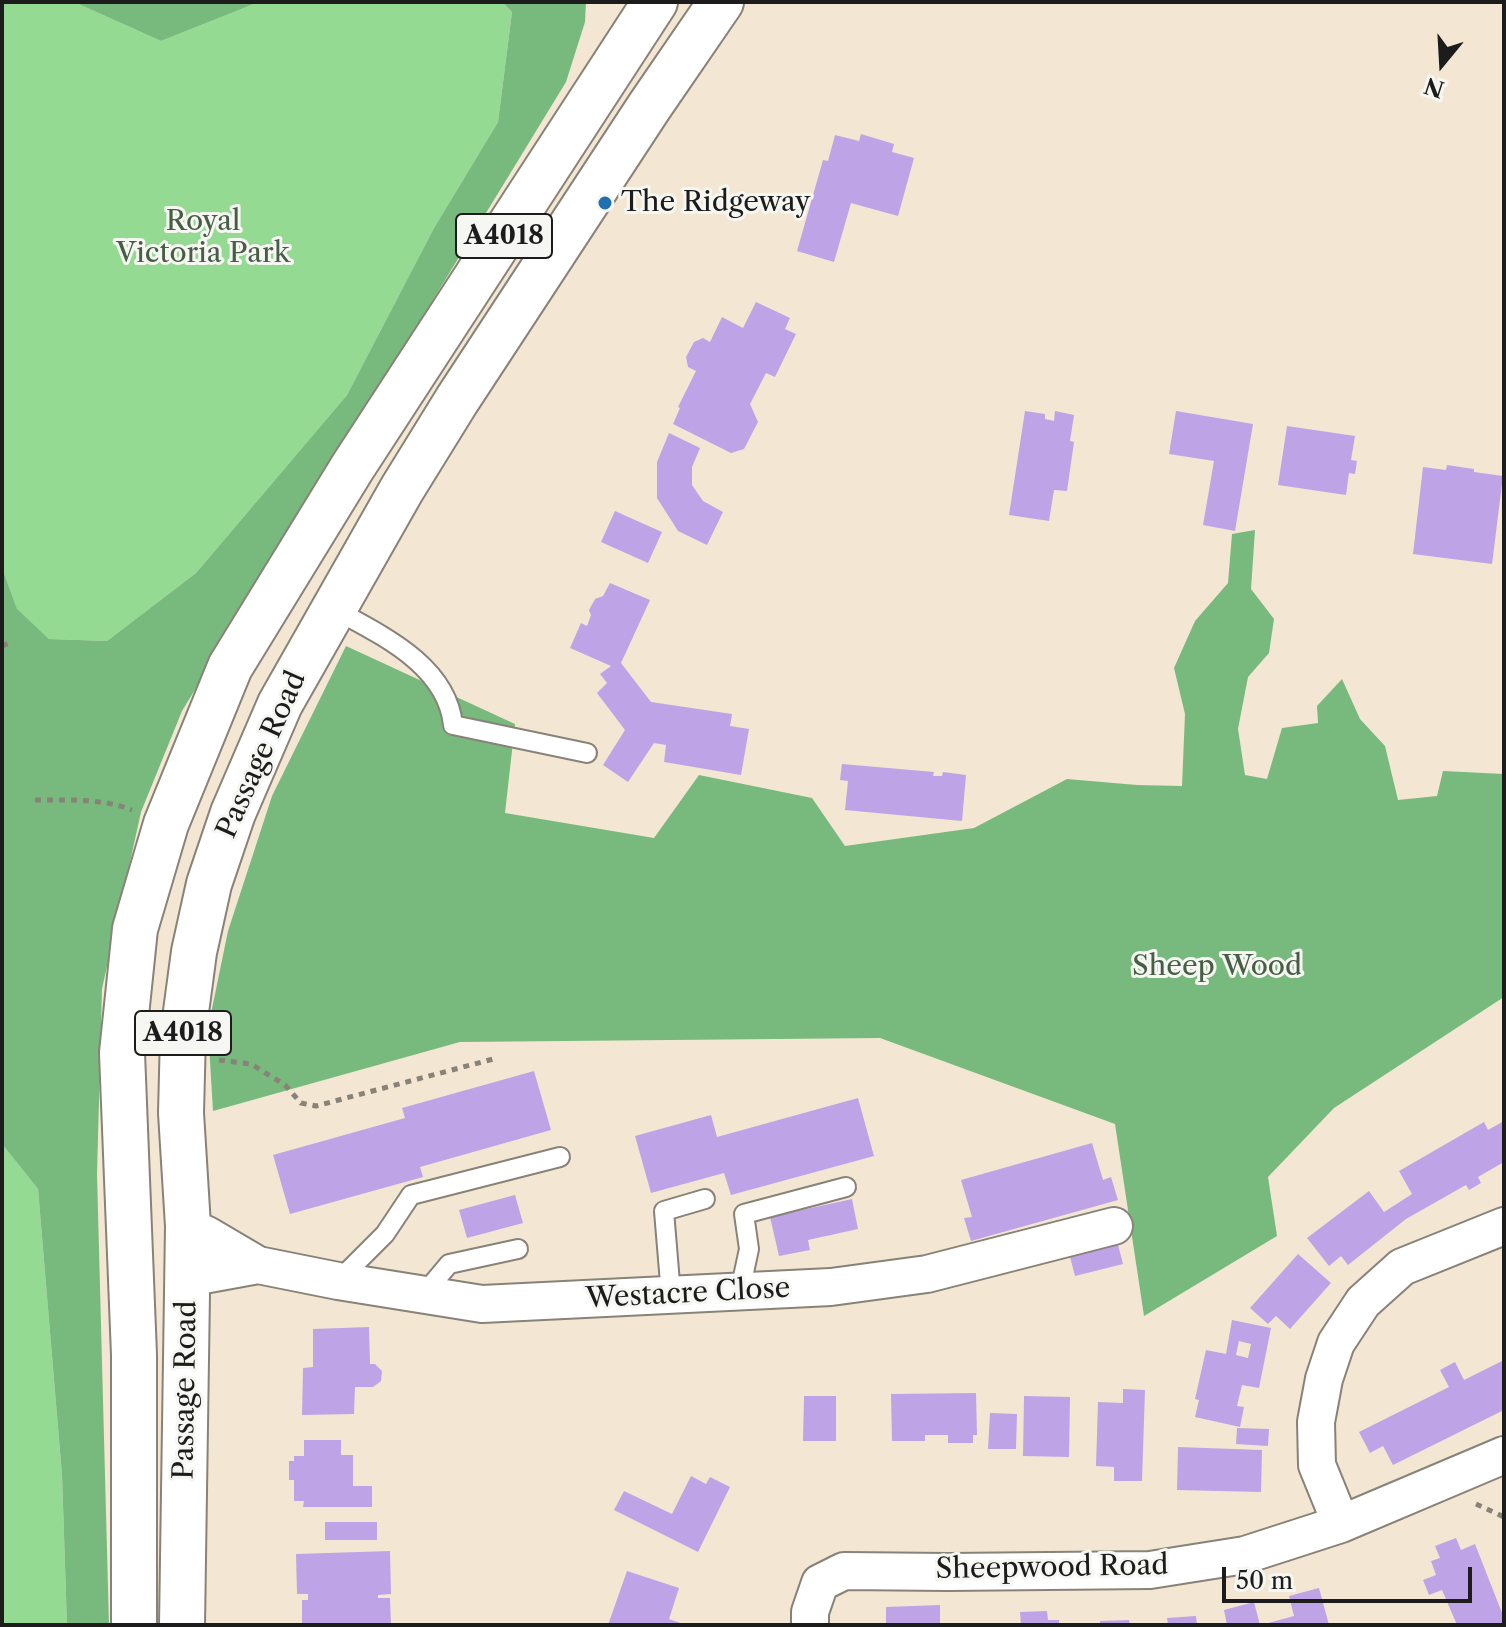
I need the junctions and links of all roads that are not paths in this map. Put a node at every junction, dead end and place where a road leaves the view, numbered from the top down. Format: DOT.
graph roads {
  1 [pos="655,2"];
  2 [pos="721,2"];
  3 [pos="334,609"];
  4 [pos="587,753"];
  5 [pos="560,1157"];
  6 [pos="846,1187"];
  7 [pos="705,1199"];
  8 [pos="188,1226"];
  9 [pos="1114,1226"];
  10 [pos="1504,1226"];
  11 [pos="518,1249"];
  12 [pos="258,1265"];
  13 [pos="187,1278"];
  14 [pos="338,1281"];
  15 [pos="740,1291"];
  16 [pos="423,1295"];
  17 [pos="671,1295"];
  18 [pos="1504,1455"];
  19 [pos="1341,1524"];
  20 [pos="134,1625"];
  21 [pos="182,1625"];
  22 [pos="810,1625"];
  1 -- 20 [label="main road, Passage Road / A4018"];
  2 -- 3 [label="main road, Passage Road / A4018"];
  3 -- 4 [label="lane"];
  3 -- 8 [label="main road, Passage Road / A4018"];
  5 -- 14 [label="lane"];
  6 -- 15 [label="lane"];
  7 -- 17 [label="lane"];
  8 -- 12 [label="street, Westacre Close"];
  8 -- 13 [label="main road, Passage Road / A4018"];
  9 -- 15 [label="street, Westacre Close"];
  10 -- 19 [label="street"];
  11 -- 16 [label="lane"];
  12 -- 13 [label="street, Westacre Close"];
  12 -- 14 [label="street, Westacre Close"];
  13 -- 21 [label="main road, Passage Road / A4018"];
  14 -- 16 [label="street, Westacre Close"];
  15 -- 17 [label="street, Westacre Close"];
  16 -- 17 [label="street, Westacre Close"];
  18 -- 19 [label="street, Sheepwood Road"];
  19 -- 22 [label="street, Sheepwood Road"];
}
